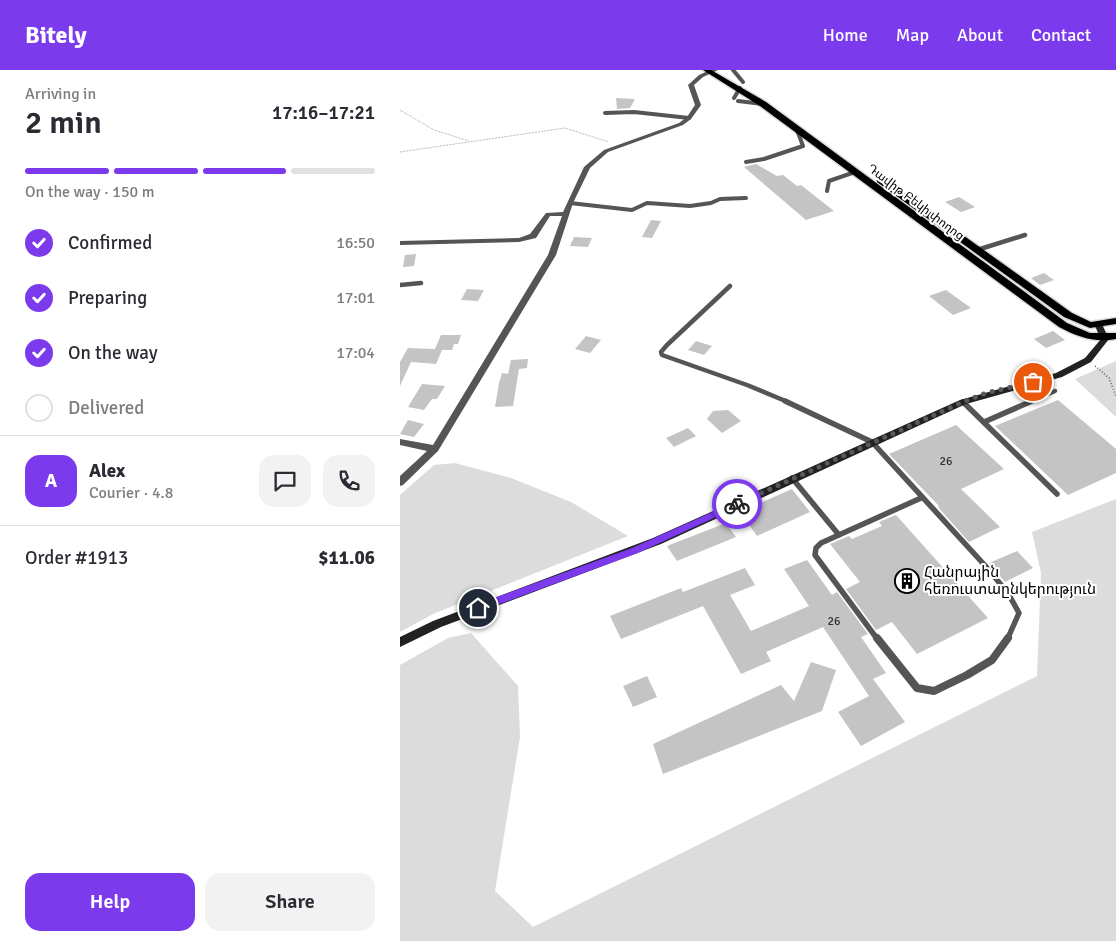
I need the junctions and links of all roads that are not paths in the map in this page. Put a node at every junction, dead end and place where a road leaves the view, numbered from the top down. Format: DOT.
graph roads {
  1 [pos="721,70"];
  2 [pos="733,70"];
  3 [pos="710,71"];
  4 [pos="741,85"];
  5 [pos="734,98"];
  6 [pos="738,101"];
  7 [pos="763,104"];
  8 [pos="605,113"];
  9 [pos="689,118"];
  10 [pos="796,128"];
  11 [pos="746,162"];
  12 [pos="866,170"];
  13 [pos="856,172"];
  14 [pos="827,191"];
  15 [pos="746,198"];
  16 [pos="570,203"];
  17 [pos="566,214"];
  18 [pos="1025,235"];
  19 [pos="400,243"];
  20 [pos="977,250"];
  21 [pos="421,283"];
  22 [pos="400,284"];
  23 [pos="730,286"];
  24 [pos="1116,321"];
  25 [pos="1098,324"];
  26 [pos="1116,336"];
  27 [pos="1105,339"];
  28 [pos="1055,391"];
  29 [pos="963,402"];
  30 [pos="984,422"];
  31 [pos="400,442"];
  32 [pos="872,442"];
  33 [pos="435,449"];
  34 [pos="792,478"];
  35 [pos="400,482"];
  36 [pos="1057,494"];
  37 [pos="922,498"];
  38 [pos="839,535"];
  39 [pos="400,642"];
  1 -- 4 [label="main road, Դավիթ Բեկի փողոց"];
  2 -- 4 [label="lane"];
  3 -- 4 [label="main road, Դավիթ Բեկի փողոց"];
  3 -- 9 [label="street"];
  4 -- 5 [label="lane"];
  4 -- 7 [label="main road, Դավիթ Բեկի փողոց"];
  4 -- 12 [label="main road, Դավիթ Բեկի փողոց"];
  6 -- 7 [label="lane"];
  7 -- 10 [label="main road, Դավիթ Բեկի փողոց"];
  8 -- 9 [label="lane"];
  9 -- 16 [label="street"];
  10 -- 11 [label="lane"];
  10 -- 13 [label="main road, Դավիթ Բեկի փողոց"];
  12 -- 13 [label="main road"];
  12 -- 20 [label="main road, Դավիթ Բեկի փողոց"];
  13 -- 14 [label="lane"];
  13 -- 27 [label="main road, Դավիթ Բեկի փողոց"];
  15 -- 16 [label="lane"];
  16 -- 17 [label="street"];
  17 -- 19 [label="street"];
  17 -- 33 [label="street"];
  18 -- 20 [label="lane"];
  20 -- 25 [label="main road, Դավիթ Բեկի փողոց"];
  21 -- 22 [label="lane"];
  23 -- 32 [label="lane"];
  24 -- 25 [label="main road, Դավիթ Բեկի փողոց"];
  25 -- 27 [label="main road"];
  26 -- 27 [label="main road, Դավիթ Բեկի փողոց"];
  27 -- 29 [label="main road"];
  28 -- 30 [label="lane"];
  29 -- 30 [label="lane"];
  29 -- 32 [label="main road"];
  30 -- 36 [label="lane"];
  31 -- 33 [label="street"];
  32 -- 34 [label="main road"];
  32 -- 37 [label="lane"];
  33 -- 35 [label="street"];
  34 -- 38 [label="lane"];
  34 -- 39 [label="main road"];
  37 -- 38 [label="lane"];
  37 -- 38 [label="lane"];
}
